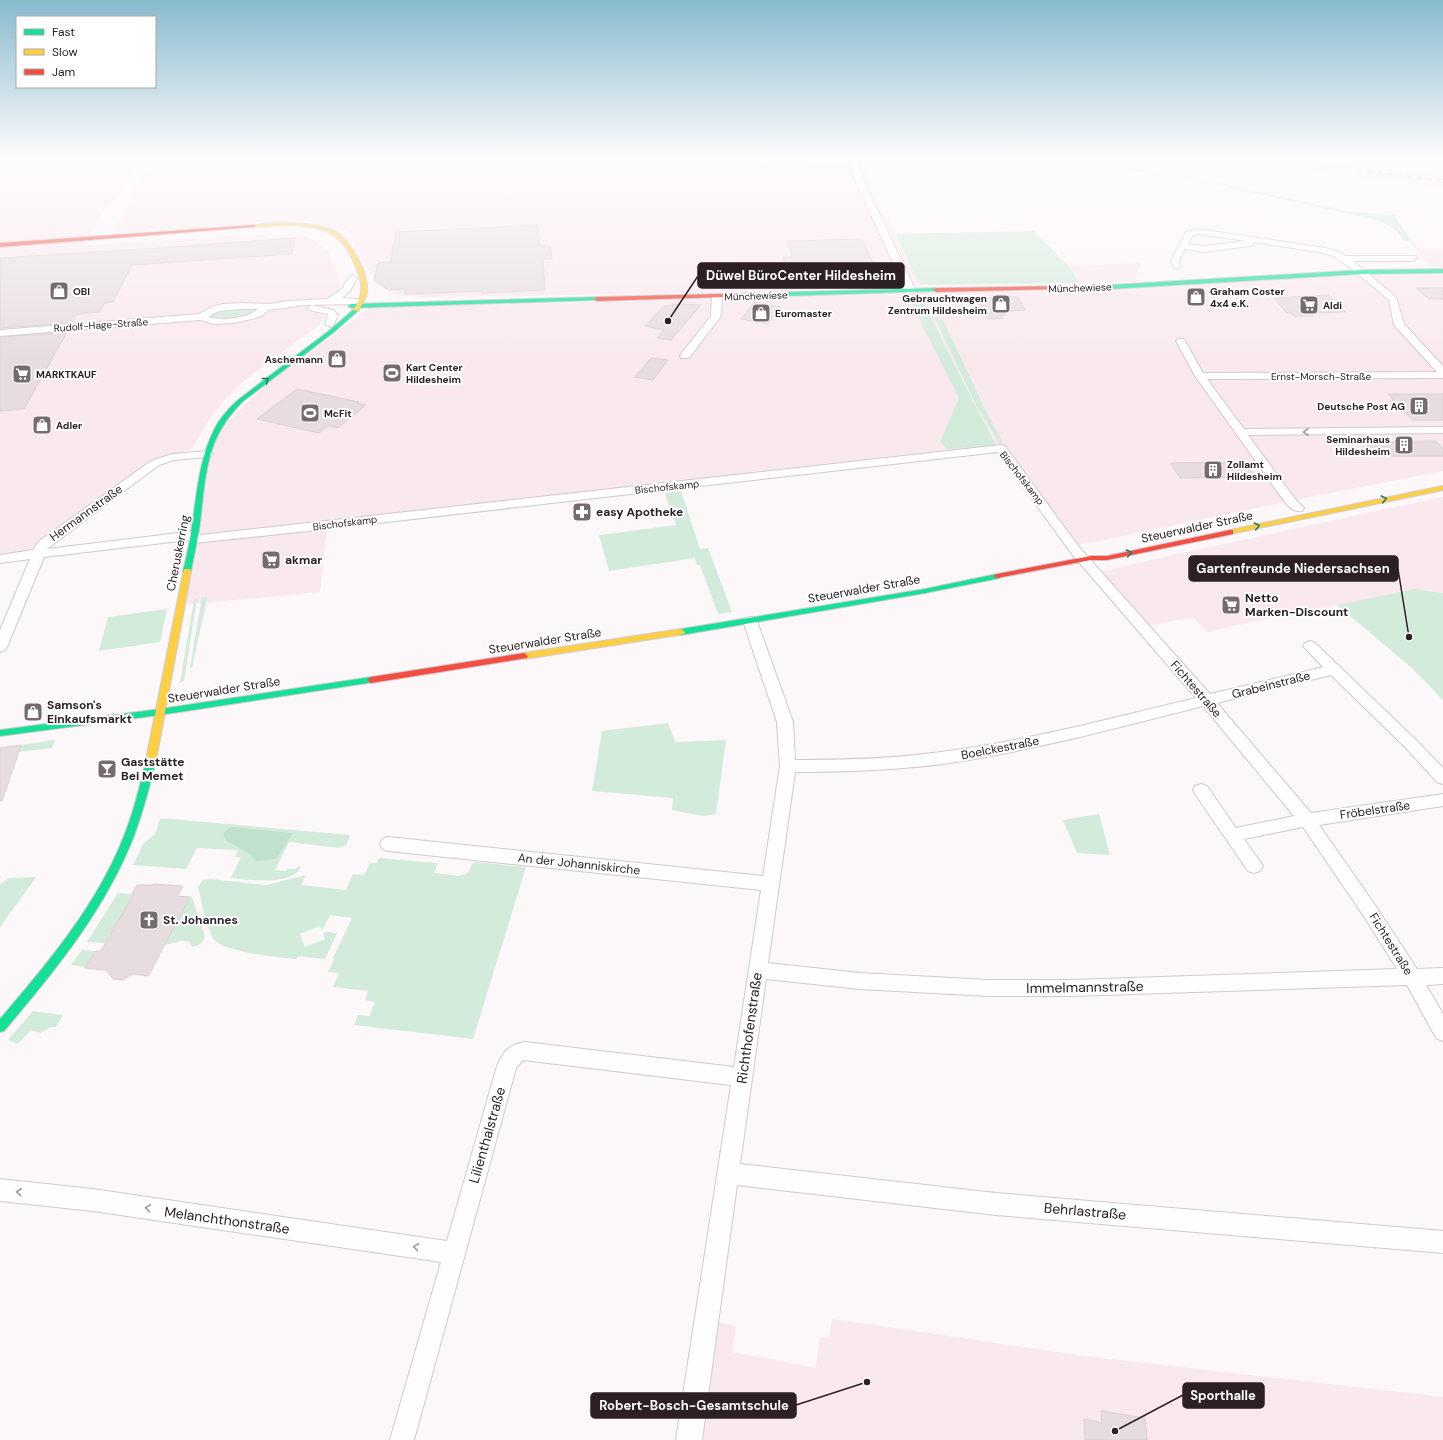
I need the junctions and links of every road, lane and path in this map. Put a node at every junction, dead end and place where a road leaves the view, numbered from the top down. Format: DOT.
graph roads {
  1 [pos="880,224"];
  2 [pos="324,239"];
  3 [pos="1259,240"];
  4 [pos="0,245"];
  5 [pos="1182,246"];
  6 [pos="0,249"];
  7 [pos="1413,258"];
  8 [pos="1344,259"];
  9 [pos="1177,266"];
  10 [pos="1443,271"];
  11 [pos="1361,272"];
  12 [pos="351,275"];
  13 [pos="366,281"];
  14 [pos="911,290"];
  15 [pos="376,292"];
  16 [pos="385,296"];
  17 [pos="717,297"];
  18 [pos="321,302"];
  19 [pos="407,302"];
  20 [pos="423,303"];
  21 [pos="357,304"];
  22 [pos="309,307"];
  23 [pos="263,310"];
  24 [pos="202,317"];
  25 [pos="330,324"];
  26 [pos="0,333"];
  27 [pos="1181,341"];
  28 [pos="685,356"];
  29 [pos="1443,373"];
  30 [pos="1200,376"];
  31 [pos="235,404"];
  32 [pos="1443,430"];
  33 [pos="1240,432"];
  34 [pos="207,454"];
  35 [pos="1443,479"];
  36 [pos="1398,488"];
  37 [pos="1443,488"];
  38 [pos="1304,510"];
  39 [pos="195,537"];
  40 [pos="39,554"];
  41 [pos="0,559"];
  42 [pos="1087,559"];
  43 [pos="750,621"];
  44 [pos="0,645"];
  45 [pos="1310,646"];
  46 [pos="1334,669"];
  47 [pos="1207,701"];
  48 [pos="160,712"];
  49 [pos="0,733"];
  50 [pos="788,766"];
  51 [pos="1443,778"];
  52 [pos="1201,790"];
  53 [pos="1443,800"];
  54 [pos="1307,820"];
  55 [pos="1232,835"];
  56 [pos="388,844"];
  57 [pos="1254,866"];
  58 [pos="770,884"];
  59 [pos="758,970"];
  60 [pos="1443,976"];
  61 [pos="1412,977"];
  62 [pos="0,1027"];
  63 [pos="1443,1032"];
  64 [pos="742,1077"];
  65 [pos="728,1172"];
  66 [pos="0,1190"];
  67 [pos="1443,1242"];
  68 [pos="454,1253"];
  69 [pos="402,1440"];
  70 [pos="689,1440"];
  1 -- 14 [label="street"];
  2 -- 6 [label="main road"];
  3 -- 5 [label="street"];
  3 -- 5 [label="street"];
  3 -- 8 [label="street"];
  4 -- 13 [label="main road"];
  5 -- 9 [label="street"];
  7 -- 8 [label="street"];
  8 -- 11 [label="street, Ernst-Morsch-Straße"];
  10 -- 11 [label="main road, Münchewiese"];
  11 -- 14 [label="main road, Münchewiese"];
  11 -- 29 [label="street, Ernst-Morsch-Straße"];
  12 -- 18 [label="street, Rudolf-Hage-Straße"];
  12 -- 21 [label="main road"];
  13 -- 15 [label="main road"];
  13 -- 21 [label="main road"];
  14 -- 17 [label="main road, Münchewiese"];
  16 -- 19 [label="main road, Münchewiese"];
  17 -- 20 [label="main road, Münchewiese"];
  17 -- 28 [label="street, Münchewiese"];
  18 -- 21 [label="street, Rudolf-Hage-Straße"];
  18 -- 23 [label="street, Rudolf-Hage-Straße"];
  19 -- 20 [label="main road, Münchewiese"];
  19 -- 21 [label="main road, Münchewiese"];
  20 -- 21 [label="main road, Münchewiese"];
  21 -- 22 [label="street, Rudolf-Hage-Straße"];
  21 -- 25 [label="main road, Cheruskerring"];
  31 -- 21 [label="main road, Cheruskerring, one-way"];
  22 -- 23 [label="street, Rudolf-Hage-Straße"];
  22 -- 25 [label="street, Rudolf-Hage-Straße"];
  23 -- 24 [label="street, Rudolf-Hage-Straße"];
  23 -- 24 [label="street, Rudolf-Hage-Straße"];
  24 -- 26 [label="street, Rudolf-Hage-Straße"];
  25 -- 31 [label="main road, Cheruskerring"];
  27 -- 30 [label="street"];
  29 -- 30 [label="street, Ernst-Morsch-Straße"];
  30 -- 33 [label="street"];
  31 -- 34 [label="main road, Cheruskerring"];
  32 -- 33 [label="street, one-way"];
  33 -- 38 [label="street"];
  34 -- 39 [label="main road, Cheruskerring"];
  34 -- 40 [label="street, Hermannstraße"];
  35 -- 36 [label="main road"];
  38 -- 37 [label="main road, Steuerwalder Straße, one-way"];
  38 -- 42 [label="main road, Steuerwalder Straße"];
  39 -- 40 [label="street, Bischofskamp"];
  39 -- 42 [label="street, Bischofskamp"];
  39 -- 48 [label="main road, Cheruskerring"];
  40 -- 41 [label="street, Bischofskamp"];
  40 -- 44 [label="street, Hermannstraße"];
  42 -- 43 [label="main road, Steuerwalder Straße"];
  42 -- 47 [label="street, Fichtestraße"];
  43 -- 48 [label="main road, Steuerwalder Straße"];
  43 -- 50 [label="street, Richthofenstraße"];
  45 -- 46 [label="street, Grabeinstraße"];
  46 -- 47 [label="street, Grabeinstraße"];
  46 -- 51 [label="street, Grabeinstraße"];
  47 -- 50 [label="street, Boelckestraße"];
  47 -- 54 [label="street, Fichtestraße"];
  48 -- 49 [label="main road, Steuerwalder Straße"];
  48 -- 62 [label="main road, Cheruskerring"];
  50 -- 58 [label="street, Richthofenstraße"];
  52 -- 55 [label="street"];
  53 -- 54 [label="street, Fröbelstraße"];
  54 -- 55 [label="street"];
  54 -- 61 [label="street, Fichtestraße"];
  55 -- 57 [label="street"];
  56 -- 58 [label="street, An der Johanniskirche"];
  58 -- 59 [label="street, Richthofenstraße"];
  59 -- 61 [label="street, Immelmannstraße"];
  59 -- 64 [label="street, Richthofenstraße"];
  60 -- 61 [label="street, Immelmannstraße"];
  61 -- 63 [label="street, Fichtestraße"];
  64 -- 65 [label="street, Richthofenstraße"];
  64 -- 68 [label="street, Lilienthalstraße"];
  65 -- 67 [label="street, Behrlastraße"];
  65 -- 70 [label="street, Richthofenstraße"];
  68 -- 66 [label="street, Melanchthonstraße, one-way"];
  68 -- 69 [label="street, Lilienthalstraße"];
}
